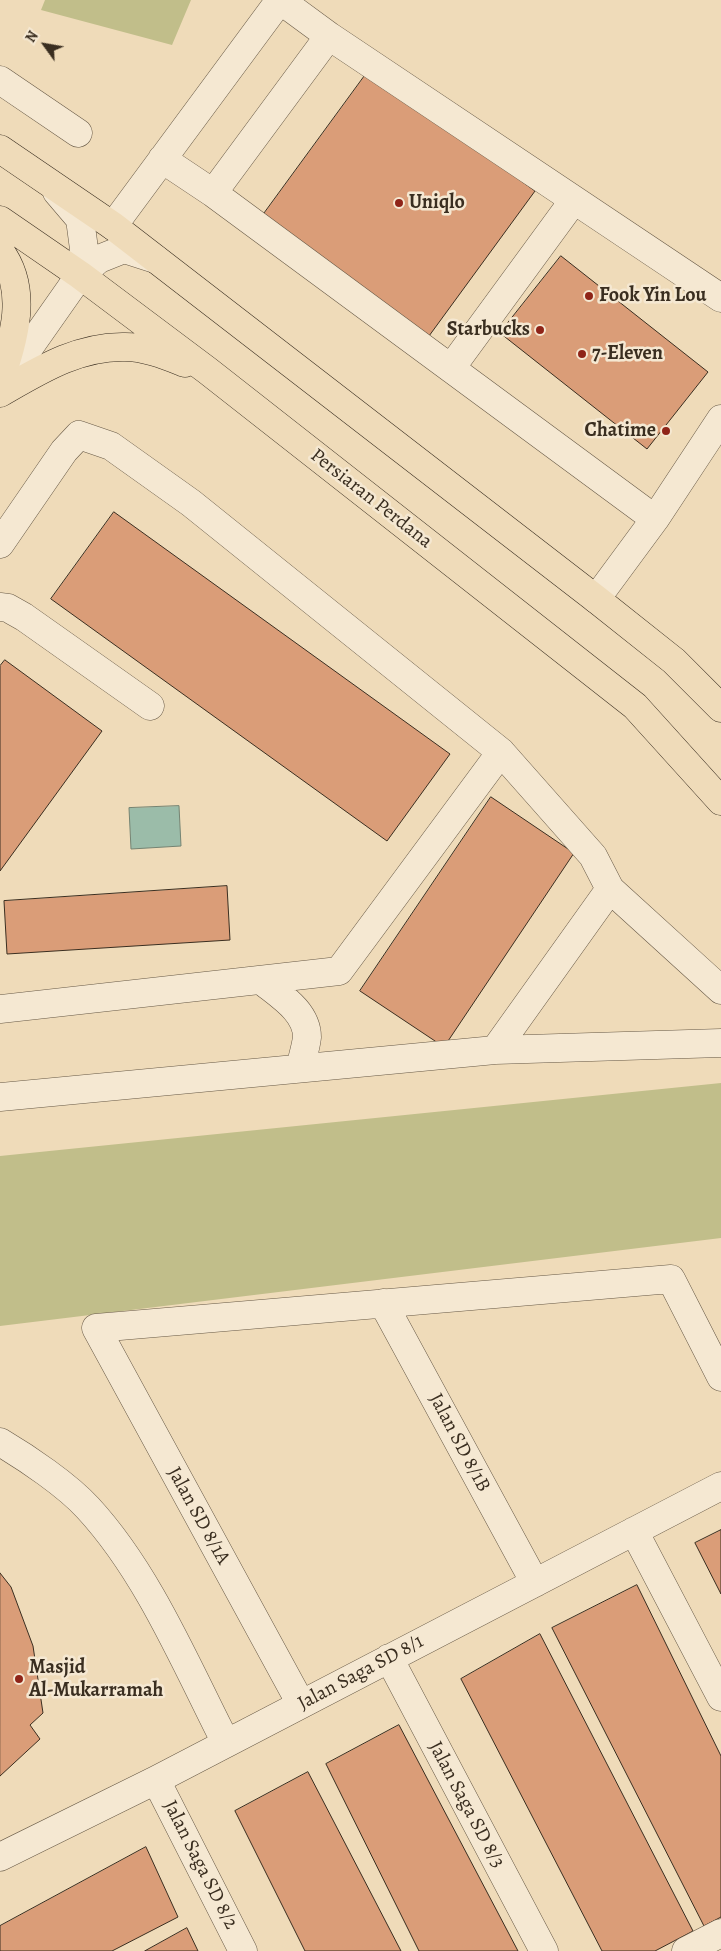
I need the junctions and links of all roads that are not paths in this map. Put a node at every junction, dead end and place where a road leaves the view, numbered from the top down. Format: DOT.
graph roads {
  1 [pos="280,0"];
  2 [pos="329,36"];
  3 [pos="0,80"];
  4 [pos="78,133"];
  5 [pos="0,149"];
  6 [pos="162,159"];
  7 [pos="49,183"];
  8 [pos="213,193"];
  9 [pos="574,200"];
  10 [pos="0,220"];
  11 [pos="113,226"];
  12 [pos="0,251"];
  13 [pos="155,258"];
  14 [pos="80,275"];
  15 [pos="721,298"];
  16 [pos="451,368"];
  17 [pos="208,371"];
  18 [pos="0,380"];
  19 [pos="0,389"];
  20 [pos="0,394"];
  21 [pos="721,419"];
  22 [pos="655,519"];
  23 [pos="0,544"];
  24 [pos="596,599"];
  25 [pos="0,606"];
  26 [pos="150,706"];
  27 [pos="721,708"];
  28 [pos="501,752"];
  29 [pos="690,767"];
  30 [pos="721,792"];
  31 [pos="721,801"];
  32 [pos="610,889"];
  33 [pos="261,980"];
  34 [pos="721,990"];
  35 [pos="0,1009"];
  36 [pos="721,1043"];
  37 [pos="495,1050"];
  38 [pos="300,1068"];
  39 [pos="0,1097"];
  40 [pos="384,1303"];
  41 [pos="721,1377"];
  42 [pos="0,1442"];
  43 [pos="721,1486"];
  44 [pos="634,1531"];
  45 [pos="535,1583"];
  46 [pos="389,1658"];
  47 [pos="721,1697"];
  48 [pos="301,1704"];
  49 [pos="226,1743"];
  50 [pos="156,1780"];
  51 [pos="0,1857"];
  52 [pos="721,1932"];
  53 [pos="244,1951"];
  54 [pos="544,1951"];
  55 [pos="686,1951"];
  1 -- 2 [label="street"];
  1 -- 6 [label="street"];
  2 -- 8 [label="street"];
  2 -- 9 [label="street"];
  3 -- 4 [label="street"];
  5 -- 7 [label="main road"];
  6 -- 8 [label="street"];
  6 -- 11 [label="street"];
  7 -- 11 [label="main road"];
  7 -- 14 [label="street"];
  8 -- 16 [label="street"];
  9 -- 15 [label="street"];
  9 -- 16 [label="street"];
  10 -- 14 [label="main road, Persiaran Perdana"];
  11 -- 13 [label="main road"];
  12 -- 18 [label="main road"];
  13 -- 14 [label="street"];
  13 -- 24 [label="main road"];
  14 -- 17 [label="main road, Persiaran Perdana"];
  14 -- 19 [label="street"];
  16 -- 22 [label="street"];
  17 -- 20 [label="main road"];
  17 -- 29 [label="main road, Persiaran Perdana"];
  21 -- 22 [label="street"];
  22 -- 24 [label="street"];
  23 -- 28 [label="street"];
  24 -- 27 [label="main road"];
  25 -- 26 [label="street"];
  28 -- 32 [label="street"];
  28 -- 33 [label="street"];
  29 -- 30 [label="main road"];
  29 -- 31 [label="main road, Persiaran Perdana"];
  32 -- 34 [label="street"];
  32 -- 37 [label="street"];
  33 -- 35 [label="street"];
  33 -- 38 [label="street"];
  36 -- 37 [label="street"];
  37 -- 38 [label="street"];
  38 -- 39 [label="street"];
  40 -- 41 [label="street"];
  40 -- 45 [label="street, Jalan SD 8/1B"];
  40 -- 48 [label="street, Jalan SD 8/1A"];
  42 -- 49 [label="street"];
  43 -- 44 [label="street, Jalan Saga SD 8/1"];
  44 -- 45 [label="street, Jalan Saga SD 8/1"];
  44 -- 47 [label="street"];
  45 -- 46 [label="street, Jalan Saga SD 8/1"];
  46 -- 48 [label="street, Jalan Saga SD 8/1"];
  46 -- 54 [label="street, Jalan Saga SD 8/3"];
  48 -- 49 [label="street, Jalan Saga SD 8/1"];
  49 -- 50 [label="street, Jalan Saga SD 8/1"];
  50 -- 51 [label="street, Jalan Saga SD 8/1"];
  50 -- 53 [label="street, Jalan Saga SD 8/2"];
  52 -- 55 [label="street"];
}
